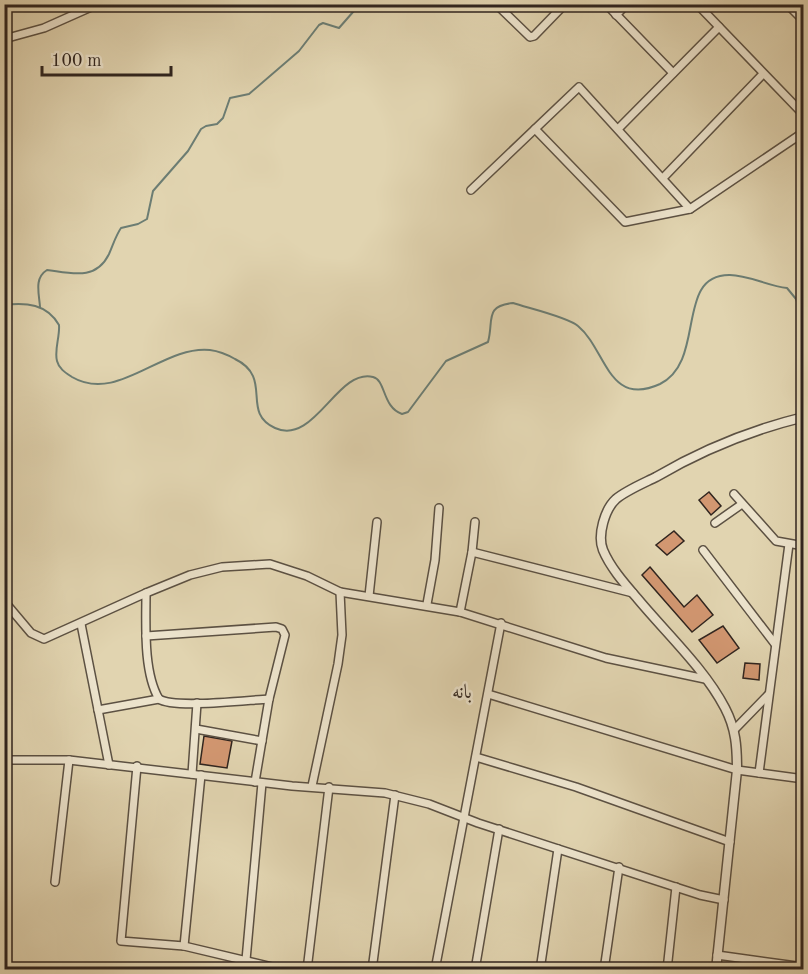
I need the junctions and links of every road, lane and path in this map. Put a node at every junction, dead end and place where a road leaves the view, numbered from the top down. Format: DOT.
graph roads {
  1 [pos="98,4"];
  2 [pos="495,4"];
  3 [pos="566,4"];
  4 [pos="606,4"];
  5 [pos="627,4"];
  6 [pos="787,4"];
  7 [pos="699,5"];
  8 [pos="616,15"];
  9 [pos="804,21"];
  10 [pos="719,27"];
  11 [pos="4,39"];
  12 [pos="673,74"];
  13 [pos="764,74"];
  14 [pos="804,115"];
  15 [pos="535,129"];
  16 [pos="618,129"];
  17 [pos="804,132"];
  18 [pos="663,178"];
  19 [pos="471,190"];
  20 [pos="690,209"];
  21 [pos="804,417"];
  22 [pos="734,494"];
  23 [pos="742,504"];
  24 [pos="439,508"];
  25 [pos="376,522"];
  26 [pos="475,522"];
  27 [pos="715,523"];
  28 [pos="789,544"];
  29 [pos="804,546"];
  30 [pos="703,550"];
  31 [pos="472,552"];
  32 [pos="340,592"];
  33 [pos="146,593"];
  34 [pos="633,593"];
  35 [pos="369,596"];
  36 [pos="4,601"];
  37 [pos="427,604"];
  38 [pos="460,612"];
  39 [pos="501,623"];
  40 [pos="81,624"];
  41 [pos="146,636"];
  42 [pos="776,644"];
  43 [pos="705,679"];
  44 [pos="488,694"];
  45 [pos="768,695"];
  46 [pos="159,699"];
  47 [pos="269,699"];
  48 [pos="197,703"];
  49 [pos="98,710"];
  50 [pos="196,729"];
  51 [pos="734,730"];
  52 [pos="262,741"];
  53 [pos="476,757"];
  54 [pos="4,760"];
  55 [pos="69,760"];
  56 [pos="109,765"];
  57 [pos="137,766"];
  58 [pos="737,770"];
  59 [pos="759,773"];
  60 [pos="192,774"];
  61 [pos="201,775"];
  62 [pos="804,779"];
  63 [pos="258,782"];
  64 [pos="312,786"];
  65 [pos="329,787"];
  66 [pos="395,795"];
  67 [pos="465,817"];
  68 [pos="499,829"];
  69 [pos="730,842"];
  70 [pos="558,849"];
  71 [pos="619,867"];
  72 [pos="55,882"];
  73 [pos="676,887"];
  74 [pos="724,900"];
  75 [pos="184,946"];
  76 [pos="717,955"];
  77 [pos="246,960"];
  78 [pos="804,961"];
  79 [pos="803,967"];
  80 [pos="792,968"];
  81 [pos="285,969"];
  82 [pos="307,969"];
  83 [pos="372,969"];
  84 [pos="435,969"];
  85 [pos="475,969"];
  86 [pos="540,969"];
  87 [pos="604,969"];
  88 [pos="667,969"];
  89 [pos="716,969"];
  1 -- 11 [label="street"];
  2 -- 3 [label="street"];
  4 -- 8 [label="street"];
  5 -- 8 [label="street"];
  6 -- 9 [label="street"];
  7 -- 10 [label="street"];
  8 -- 12 [label="street"];
  10 -- 12 [label="street"];
  10 -- 13 [label="street"];
  12 -- 16 [label="street"];
  13 -- 14 [label="street"];
  13 -- 18 [label="street"];
  15 -- 16 [label="street"];
  15 -- 19 [label="street"];
  15 -- 20 [label="street"];
  16 -- 18 [label="street"];
  17 -- 20 [label="street"];
  18 -- 20 [label="street"];
  21 -- 34 [label="street"];
  22 -- 23 [label="street"];
  23 -- 27 [label="street"];
  23 -- 28 [label="street"];
  24 -- 37 [label="street"];
  25 -- 35 [label="street"];
  26 -- 31 [label="street"];
  28 -- 29 [label="street"];
  28 -- 42 [label="street"];
  30 -- 42 [label="street"];
  31 -- 34 [label="street"];
  31 -- 38 [label="street"];
  32 -- 33 [label="street"];
  32 -- 35 [label="street"];
  32 -- 64 [label="street"];
  33 -- 40 [label="street"];
  33 -- 41 [label="street"];
  34 -- 43 [label="street"];
  35 -- 37 [label="street"];
  36 -- 40 [label="street"];
  37 -- 38 [label="street"];
  38 -- 39 [label="street"];
  39 -- 43 [label="street"];
  39 -- 44 [label="street"];
  40 -- 49 [label="street"];
  41 -- 46 [label="street"];
  41 -- 47 [label="street"];
  42 -- 45 [label="street"];
  43 -- 51 [label="street"];
  44 -- 53 [label="street"];
  44 -- 58 [label="street"];
  45 -- 51 [label="street"];
  45 -- 59 [label="street"];
  46 -- 48 [label="street"];
  46 -- 49 [label="street"];
  47 -- 48 [label="street"];
  47 -- 52 [label="street"];
  48 -- 50 [label="street"];
  49 -- 56 [label="street"];
  50 -- 52 [label="street"];
  50 -- 60 [label="street"];
  51 -- 58 [label="street"];
  52 -- 63 [label="street"];
  53 -- 67 [label="street"];
  53 -- 69 [label="street"];
  54 -- 55 [label="street"];
  55 -- 56 [label="street"];
  55 -- 72 [label="street"];
  56 -- 57 [label="street"];
  57 -- 60 [label="street"];
  57 -- 75 [label="street"];
  58 -- 59 [label="street"];
  58 -- 69 [label="street"];
  59 -- 62 [label="street"];
  60 -- 61 [label="street"];
  61 -- 63 [label="street"];
  61 -- 75 [label="street"];
  63 -- 64 [label="street"];
  63 -- 77 [label="street"];
  64 -- 65 [label="street"];
  65 -- 66 [label="street"];
  65 -- 82 [label="street"];
  66 -- 67 [label="street"];
  66 -- 83 [label="street"];
  67 -- 68 [label="street"];
  67 -- 84 [label="street"];
  68 -- 70 [label="street"];
  68 -- 85 [label="street"];
  69 -- 74 [label="street"];
  70 -- 71 [label="street"];
  70 -- 86 [label="street"];
  71 -- 73 [label="street"];
  71 -- 87 [label="street"];
  73 -- 74 [label="street"];
  73 -- 88 [label="street"];
  74 -- 76 [label="street"];
  75 -- 77 [label="street"];
  76 -- 80 [label="street"];
  76 -- 89 [label="street"];
  77 -- 81 [label="street"];
  78 -- 79 [label="street"];
  79 -- 80 [label="street"];
}
